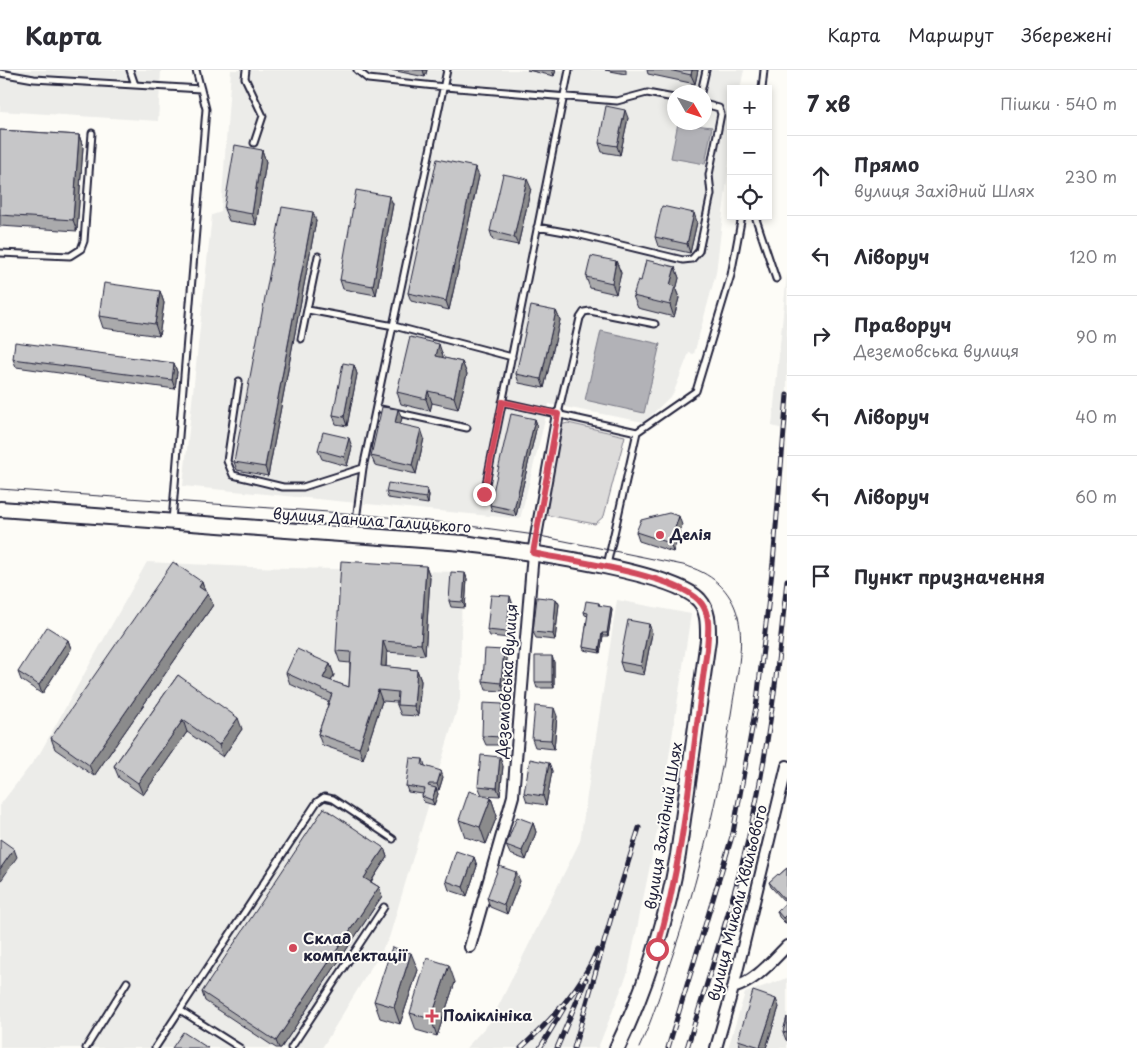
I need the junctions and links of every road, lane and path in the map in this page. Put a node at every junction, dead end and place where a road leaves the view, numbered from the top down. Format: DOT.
graph roads {
  1 [pos="130,70"];
  2 [pos="196,70"];
  3 [pos="246,70"];
  4 [pos="357,70"];
  5 [pos="447,70"];
  6 [pos="569,70"];
  7 [pos="706,70"];
  8 [pos="764,70"];
  9 [pos="0,73"];
  10 [pos="135,85"];
  11 [pos="703,85"];
  12 [pos="762,85"];
  13 [pos="445,87"];
  14 [pos="201,89"];
  15 [pos="564,96"];
  16 [pos="667,97"];
  17 [pos="712,106"];
  18 [pos="92,133"];
  19 [pos="254,143"];
  20 [pos="741,220"];
  21 [pos="756,220"];
  22 [pos="537,228"];
  23 [pos="0,253"];
  24 [pos="318,256"];
  25 [pos="776,279"];
  26 [pos="308,310"];
  27 [pos="655,324"];
  28 [pos="394,326"];
  29 [pos="301,339"];
  30 [pos="512,357"];
  31 [pos="239,381"];
  32 [pos="502,402"];
  33 [pos="376,408"];
  34 [pos="558,414"];
  35 [pos="467,428"];
  36 [pos="637,432"];
  37 [pos="363,468"];
  38 [pos="484,494"];
  39 [pos="0,509"];
  40 [pos="172,521"];
  41 [pos="354,535"];
  42 [pos="533,553"];
  43 [pos="607,568"];
  44 [pos="708,631"];
  45 [pos="787,766"];
  46 [pos="393,839"];
  47 [pos="384,908"];
  48 [pos="787,946"];
  49 [pos="470,947"];
  50 [pos="127,982"];
  51 [pos="733,988"];
  52 [pos="180,1010"];
  53 [pos="86,1048"];
  54 [pos="155,1048"];
  55 [pos="240,1048"];
  56 [pos="291,1048"];
  57 [pos="617,1048"];
  58 [pos="716,1048"];
  1 -- 10 [label="lane"];
  2 -- 14 [label="lane"];
  3 -- 19 [label="lane"];
  4 -- 13 [label="lane"];
  5 -- 13 [label="lane"];
  6 -- 15 [label="lane"];
  7 -- 11 [label="lane"];
  8 -- 12 [label="lane"];
  9 -- 10 [label="lane"];
  10 -- 14 [label="lane"];
  13 -- 15 [label="lane"];
  13 -- 28 [label="lane"];
  14 -- 40 [label="lane"];
  15 -- 16 [label="lane"];
  15 -- 22 [label="lane"];
  17 -- 22 [label="lane"];
  18 -- 23 [label="lane"];
  20 -- 36 [label="lane"];
  21 -- 25 [label="lane"];
  22 -- 30 [label="lane"];
  24 -- 26 [label="lane"];
  26 -- 28 [label="lane"];
  26 -- 29 [label="lane"];
  27 -- 34 [label="lane"];
  28 -- 30 [label="lane"];
  28 -- 33 [label="lane"];
  30 -- 32 [label="lane"];
  31 -- 37 [label="lane"];
  32 -- 34 [label="lane"];
  32 -- 38 [label="lane"];
  33 -- 35 [label="lane"];
  33 -- 37 [label="lane"];
  34 -- 36 [label="lane"];
  34 -- 42 [label="street, Деземовська вулиця"];
  36 -- 43 [label="lane"];
  37 -- 41 [label="lane"];
  39 -- 40 [label="street, вулиця Данила Галицького"];
  40 -- 41 [label="street, вулиця Данила Галицького"];
  41 -- 42 [label="street, вулиця Данила Галицького"];
  42 -- 43 [label="street, вулиця Данила Галицького"];
  42 -- 49 [label="street, Деземовська вулиця"];
  43 -- 44 [label="street, вулиця Данила Галицького"];
  44 -- 57 [label="street, вулиця Західний Шлях"];
  45 -- 51 [label="street, вулиця Миколи Хвильового"];
  46 -- 52 [label="lane"];
  47 -- 56 [label="lane"];
  48 -- 51 [label="street"];
  50 -- 53 [label="lane"];
  51 -- 58 [label="street, вулиця Миколи Хвильового"];
  52 -- 54 [label="lane"];
  52 -- 55 [label="lane"];
}
